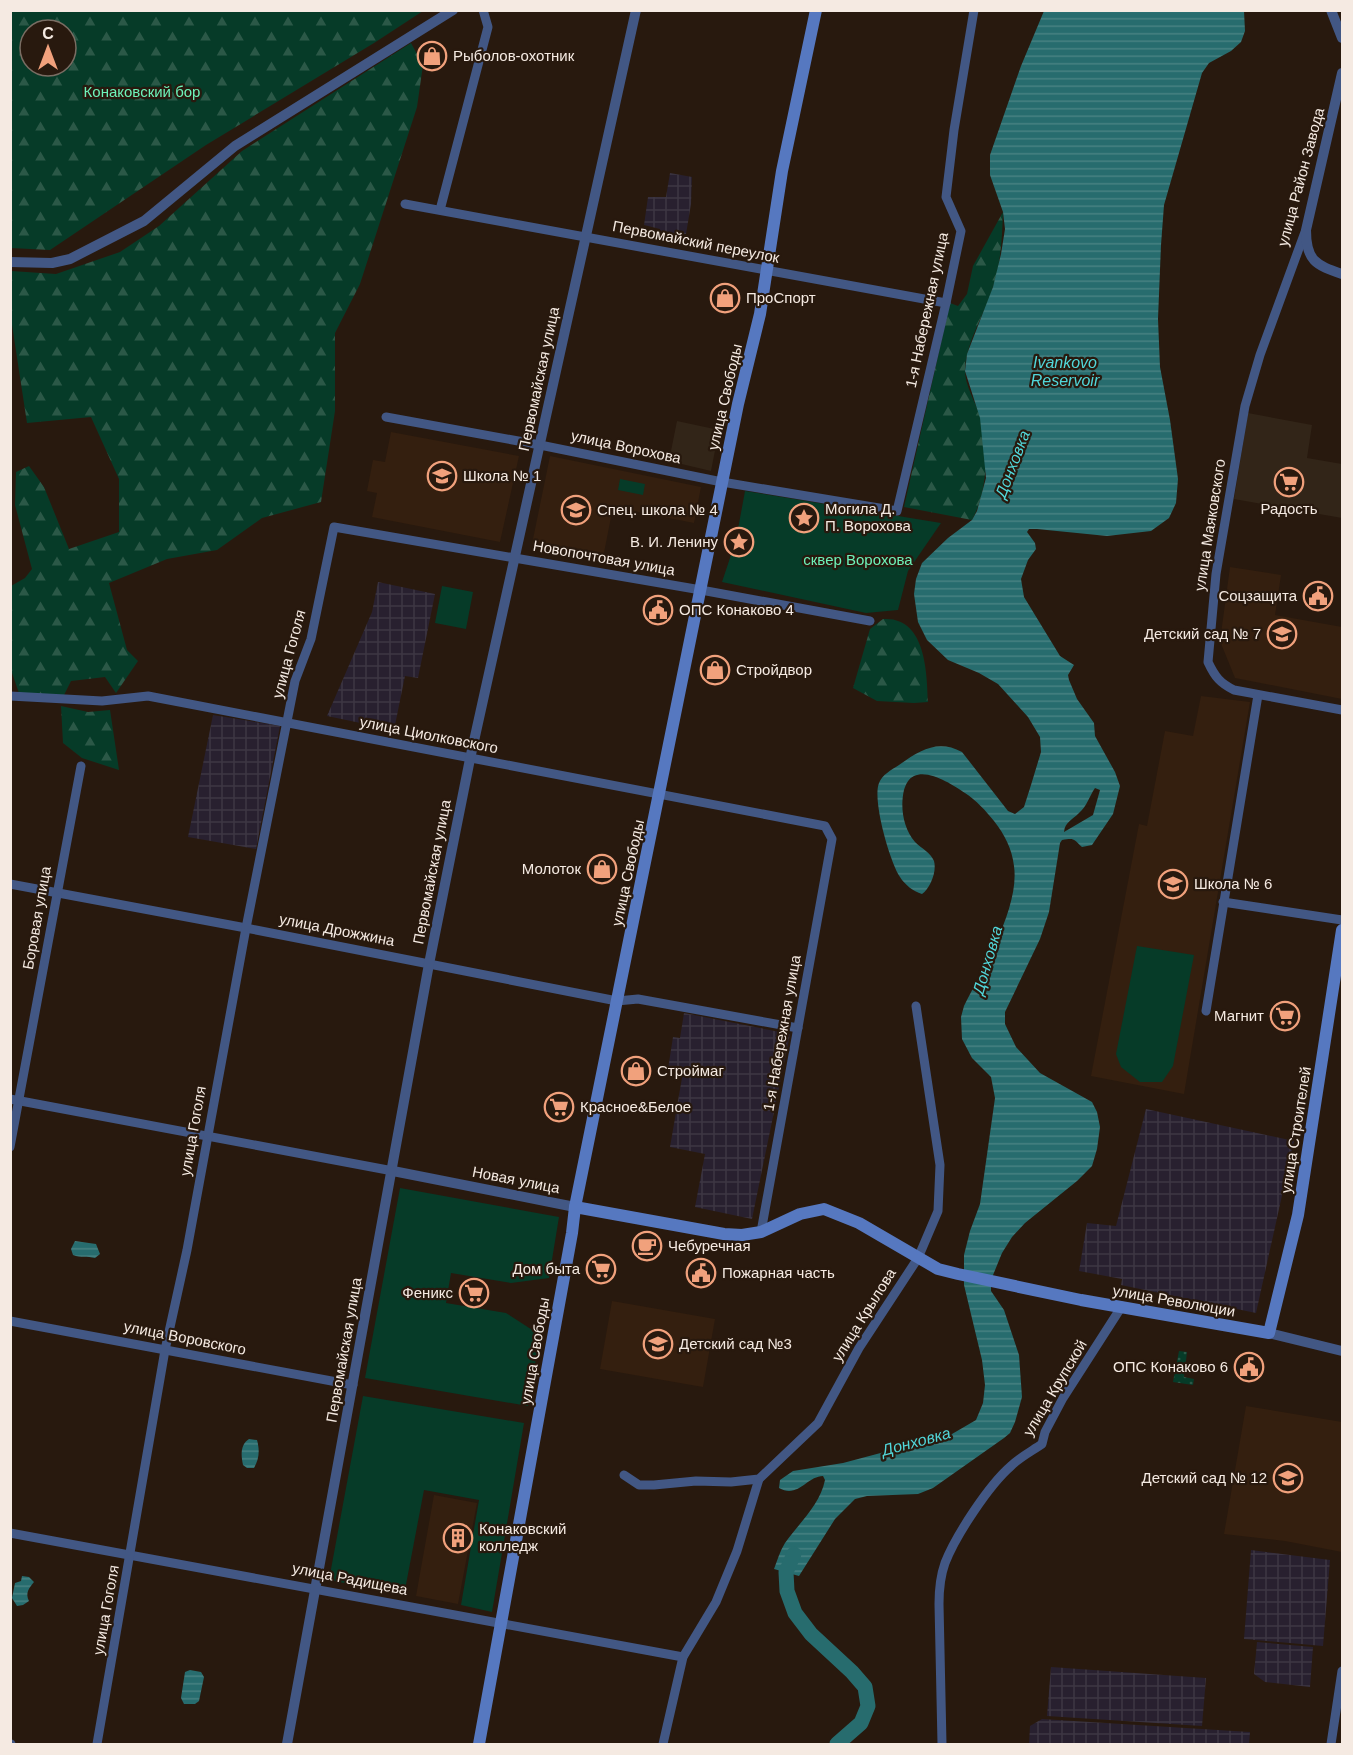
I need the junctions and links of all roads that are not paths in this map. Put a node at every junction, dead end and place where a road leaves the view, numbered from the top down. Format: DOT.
graph roads {
  1 [pos="453,10"];
  2 [pos="483,10"];
  3 [pos="636,10"];
  4 [pos="816,10"];
  5 [pos="974,10"];
  6 [pos="1331,10"];
  7 [pos="1342,38"];
  8 [pos="1342,74"];
  9 [pos="405,204"];
  10 [pos="440,210"];
  11 [pos="1306,230"];
  12 [pos="585,237"];
  13 [pos="10,262"];
  14 [pos="767,271"];
  15 [pos="1342,274"];
  16 [pos="946,303"];
  17 [pos="1260,355"];
  18 [pos="386,417"];
  19 [pos="540,445"];
  20 [pos="722,482"];
  21 [pos="897,511"];
  22 [pos="334,527"];
  23 [pos="514,558"];
  24 [pos="700,590"];
  25 [pos="870,621"];
  26 [pos="1258,695"];
  27 [pos="10,696"];
  28 [pos="1342,710"];
  29 [pos="287,722"];
  30 [pos="470,759"];
  31 [pos="81,766"];
  32 [pos="660,793"];
  33 [pos="832,839"];
  34 [pos="10,884"];
  35 [pos="57,892"];
  36 [pos="1223,902"];
  37 [pos="1342,920"];
  38 [pos="246,928"];
  39 [pos="1342,930"];
  40 [pos="429,964"];
  41 [pos="617,1001"];
  42 [pos="916,1006"];
  43 [pos="1206,1011"];
  44 [pos="798,1028"];
  45 [pos="15,1099"];
  46 [pos="208,1136"];
  47 [pos="10,1147"];
  48 [pos="393,1171"];
  49 [pos="575,1207"];
  50 [pos="761,1232"];
  51 [pos="918,1258"];
  52 [pos="1000,1284"];
  53 [pos="1122,1306"];
  54 [pos="10,1321"];
  55 [pos="1269,1334"];
  56 [pos="165,1350"];
  57 [pos="1342,1351"];
  58 [pos="353,1385"];
  59 [pos="624,1475"];
  60 [pos="759,1479"];
  61 [pos="10,1533"];
  62 [pos="131,1554"];
  63 [pos="316,1588"];
  64 [pos="501,1623"];
  65 [pos="683,1657"];
  66 [pos="1342,1671"];
  67 [pos="97,1744"];
  68 [pos="287,1744"];
  69 [pos="479,1744"];
  70 [pos="663,1744"];
  71 [pos="942,1744"];
  72 [pos="1331,1744"];
  1 -- 13 [label="street"];
  2 -- 10 [label="street"];
  3 -- 12 [label="street, Первомайская улица"];
  4 -- 14 [label="main road, улица Свободы"];
  5 -- 16 [label="street, 1-я Набережная улица"];
  6 -- 7 [label="street"];
  8 -- 11 [label="street, улица Район Завода"];
  9 -- 10 [label="street, Первомайский переулок"];
  10 -- 12 [label="street, Первомайский переулок"];
  11 -- 15 [label="street"];
  11 -- 17 [label="street, улица Район Завода"];
  12 -- 14 [label="street, Первомайский переулок"];
  12 -- 19 [label="street, Первомайская улица"];
  14 -- 16 [label="street, Первомайский переулок"];
  14 -- 20 [label="main road, улица Свободы"];
  16 -- 21 [label="street, 1-я Набережная улица"];
  17 -- 26 [label="street, улица Маяковского"];
  18 -- 19 [label="street, улица Ворохова"];
  19 -- 20 [label="street, улица Ворохова"];
  19 -- 23 [label="street, Первомайская улица"];
  20 -- 21 [label="street, улица Ворохова"];
  20 -- 24 [label="main road, улица Свободы"];
  22 -- 23 [label="street, Новопочтовая улица"];
  22 -- 29 [label="street, улица Гоголя"];
  23 -- 24 [label="street, Новопочтовая улица"];
  23 -- 30 [label="street, Первомайская улица"];
  24 -- 25 [label="street, Новопочтовая улица"];
  24 -- 32 [label="main road, улица Свободы"];
  26 -- 28 [label="street"];
  26 -- 36 [label="street"];
  27 -- 29 [label="street, улица Циолковского"];
  29 -- 30 [label="street, улица Циолковского"];
  29 -- 38 [label="street, улица Гоголя"];
  30 -- 32 [label="street, улица Циолковского"];
  30 -- 40 [label="street, Первомайская улица"];
  31 -- 35 [label="street, Боровая улица"];
  32 -- 33 [label="street, улица Циолковского"];
  32 -- 41 [label="main road, улица Свободы"];
  33 -- 44 [label="street, 1-я Набережная улица"];
  34 -- 35 [label="street, улица Дрожжина"];
  35 -- 38 [label="street, улица Дрожжина"];
  35 -- 45 [label="street, Боровая улица"];
  36 -- 37 [label="street"];
  36 -- 43 [label="street"];
  38 -- 40 [label="street, улица Дрожжина"];
  38 -- 46 [label="street, улица Гоголя"];
  39 -- 55 [label="main road, улица Строителей"];
  40 -- 41 [label="street, улица Дрожжина"];
  40 -- 48 [label="street, Первомайская улица"];
  41 -- 44 [label="street, улица Дрожжина"];
  41 -- 49 [label="main road, улица Свободы"];
  42 -- 51 [label="street, улица Крылова"];
  44 -- 50 [label="street, 1-я Набережная улица"];
  45 -- 46 [label="street, Новая улица"];
  45 -- 47 [label="street, Боровая улица"];
  46 -- 48 [label="street, Новая улица"];
  46 -- 56 [label="street, улица Гоголя"];
  48 -- 49 [label="street, Новая улица"];
  48 -- 58 [label="street, Первомайская улица"];
  49 -- 50 [label="main road, Новая улица"];
  49 -- 64 [label="main road, улица Свободы"];
  50 -- 51 [label="main road, Новая улица"];
  51 -- 52 [label="main road, Новая улица"];
  51 -- 60 [label="street, улица Крылова"];
  52 -- 53 [label="main road, улица Революции"];
  53 -- 55 [label="main road, улица Революции"];
  53 -- 71 [label="street, улица Крупской"];
  54 -- 56 [label="street, улица Воровского"];
  55 -- 57 [label="street, улица Революции"];
  56 -- 58 [label="street, улица Воровского"];
  56 -- 62 [label="street, улица Гоголя"];
  58 -- 63 [label="street, Первомайская улица"];
  59 -- 60 [label="street"];
  60 -- 65 [label="street"];
  61 -- 62 [label="street, улица Радищева"];
  62 -- 63 [label="street, улица Радищева"];
  62 -- 67 [label="street, улица Гоголя"];
  63 -- 64 [label="street, улица Радищева"];
  63 -- 68 [label="street, Первомайская улица"];
  64 -- 65 [label="street, улица Радищева"];
  64 -- 69 [label="main road, улица Свободы"];
  65 -- 70 [label="street"];
  66 -- 72 [label="street"];
}
